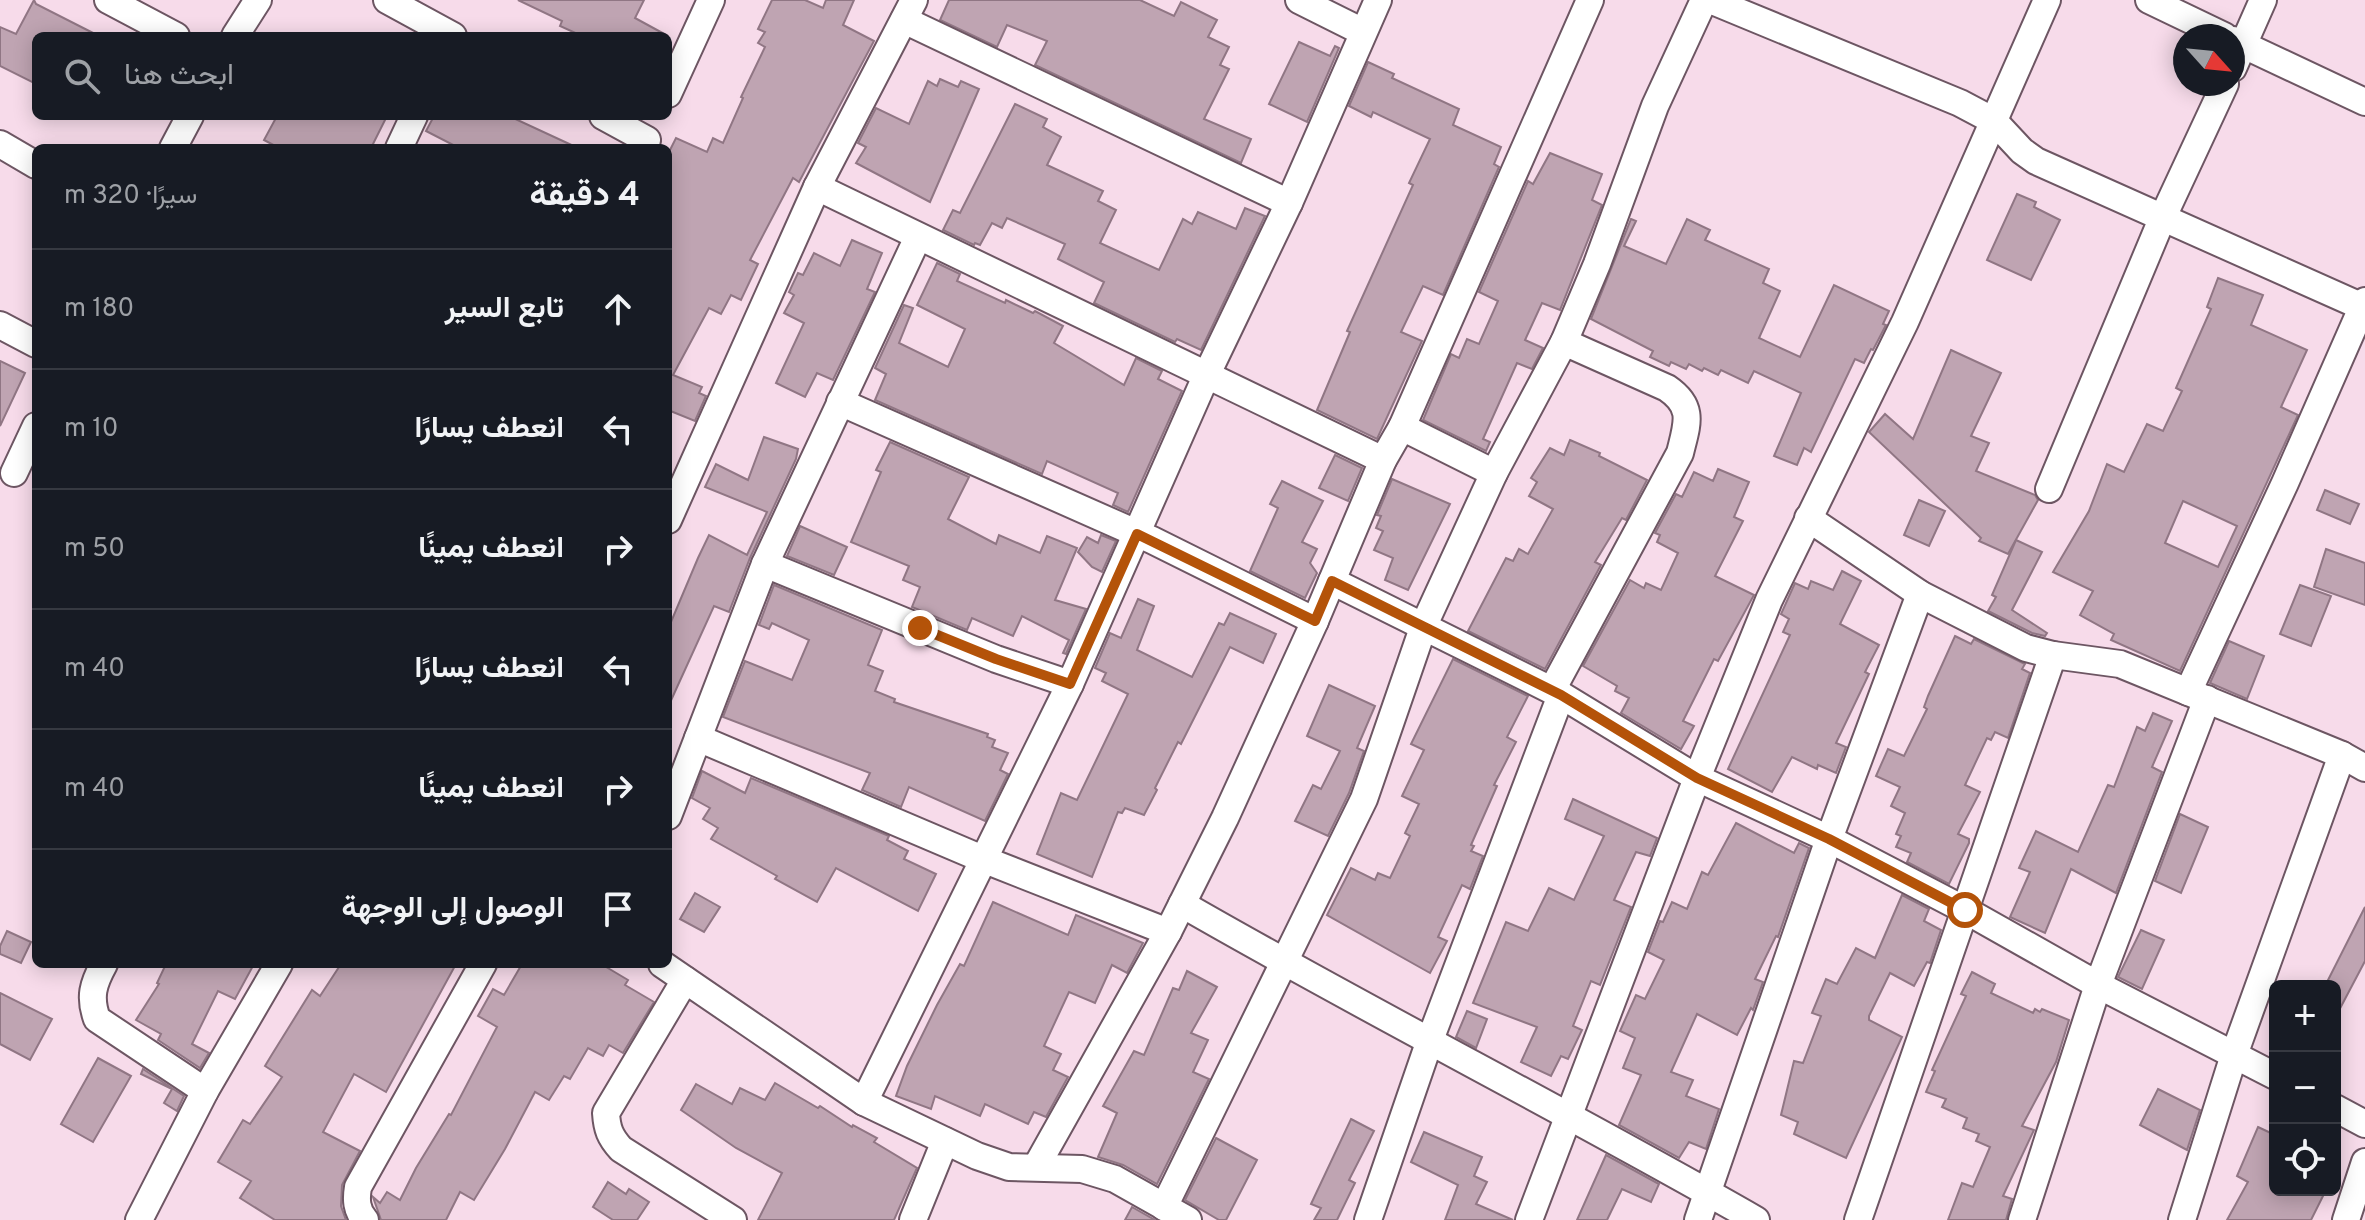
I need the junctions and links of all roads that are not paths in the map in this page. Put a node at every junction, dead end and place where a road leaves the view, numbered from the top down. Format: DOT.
graph roads {
  1 [pos="108,0"];
  2 [pos="258,0"];
  3 [pos="387,0"];
  4 [pos="711,0"];
  5 [pos="1299,0"];
  6 [pos="1378,0"];
  7 [pos="1590,0"];
  8 [pos="1707,0"];
  9 [pos="2047,0"];
  10 [pos="2149,0"];
  11 [pos="2263,0"];
  12 [pos="909,10"];
  13 [pos="2192,24"];
  14 [pos="2245,28"];
  15 [pos="168,32"];
  16 [pos="238,32"];
  17 [pos="444,32"];
  18 [pos="1363,32"];
  19 [pos="2245,52"];
  20 [pos="672,85"];
  21 [pos="2219,96"];
  22 [pos="2365,102"];
  23 [pos="188,120"];
  24 [pos="412,120"];
  25 [pos="613,120"];
  26 [pos="1994,121"];
  27 [pos="649,135"];
  28 [pos="0,144"];
  29 [pos="175,144"];
  30 [pos="401,144"];
  31 [pos="32,163"];
  32 [pos="817,187"];
  33 [pos="1289,203"];
  34 [pos="2162,219"];
  35 [pos="918,237"];
  36 [pos="2364,305"];
  37 [pos="0,325"];
  38 [pos="32,342"];
  39 [pos="1564,342"];
  40 [pos="1207,374"];
  41 [pos="840,402"];
  42 [pos="1402,427"];
  43 [pos="32,436"];
  44 [pos="1383,460"];
  45 [pos="1494,473"];
  46 [pos="17,475"];
  47 [pos="2049,489"];
  48 [pos="672,511"];
  49 [pos="1808,518"];
  50 [pos="1137,534"];
  51 [pos="765,564"];
  52 [pos="1332,581"];
  53 [pos="1920,594"];
  54 [pos="1315,621"];
  55 [pos="1424,625"];
  56 [pos="2053,655"];
  57 [pos="1070,684"];
  58 [pos="1556,693"];
  59 [pos="2198,696"];
  60 [pos="698,738"];
  61 [pos="2354,762"];
  62 [pos="1697,778"];
  63 [pos="672,806"];
  64 [pos="1829,839"];
  65 [pos="985,860"];
  66 [pos="1182,904"];
  67 [pos="1965,910"];
  68 [pos="1168,932"];
  69 [pos="1282,962"];
  70 [pos="102,968"];
  71 [pos="277,968"];
  72 [pos="481,968"];
  73 [pos="668,968"];
  74 [pos="685,980"];
  75 [pos="2098,985"];
  76 [pos="1430,1040"];
  77 [pos="2234,1055"];
  78 [pos="2269,1073"];
  79 [pos="205,1091"];
  80 [pos="864,1102"];
  81 [pos="2341,1111"];
  82 [pos="1568,1114"];
  83 [pos="2365,1124"];
  84 [pos="945,1141"];
  85 [pos="2365,1162"];
  86 [pos="1036,1167"];
  87 [pos="1709,1193"];
  88 [pos="1164,1207"];
  89 [pos="139,1220"];
  90 [pos="365,1220"];
  91 [pos="733,1220"];
  92 [pos="913,1220"];
  93 [pos="1188,1220"];
  94 [pos="1368,1220"];
  95 [pos="1529,1220"];
  96 [pos="1698,1220"];
  97 [pos="1756,1220"];
  98 [pos="1858,1220"];
  99 [pos="2022,1220"];
  100 [pos="2182,1220"];
  101 [pos="2346,1220"];
  1 -- 15 [label="street"];
  2 -- 16 [label="street"];
  3 -- 17 [label="street"];
  4 -- 20 [label="street"];
  5 -- 18 [label="street"];
  6 -- 18 [label="street"];
  7 -- 42 [label="street"];
  8 -- 26 [label="street"];
  8 -- 39 [label="street"];
  9 -- 26 [label="street"];
  10 -- 13 [label="street"];
  11 -- 14 [label="street"];
  12 -- 32 [label="street"];
  12 -- 33 [label="street"];
  18 -- 33 [label="street"];
  19 -- 22 [label="street"];
  21 -- 34 [label="street"];
  23 -- 29 [label="street"];
  24 -- 30 [label="street"];
  25 -- 27 [label="street"];
  26 -- 34 [label="street"];
  26 -- 49 [label="street"];
  28 -- 31 [label="street"];
  32 -- 35 [label="street"];
  32 -- 48 [label="street"];
  33 -- 40 [label="street"];
  34 -- 36 [label="street"];
  34 -- 47 [label="street"];
  35 -- 40 [label="street"];
  35 -- 41 [label="street"];
  36 -- 59 [label="street"];
  37 -- 38 [label="street"];
  39 -- 45 [label="street"];
  39 -- 58 [label="street"];
  40 -- 44 [label="street"];
  40 -- 50 [label="street"];
  41 -- 50 [label="street"];
  41 -- 51 [label="street"];
  42 -- 44 [label="street"];
  42 -- 45 [label="street"];
  43 -- 46 [label="street"];
  44 -- 52 [label="street"];
  45 -- 55 [label="street"];
  49 -- 53 [label="street"];
  49 -- 62 [label="street"];
  50 -- 54 [label="street"];
  50 -- 57 [label="street"];
  51 -- 57 [label="street"];
  51 -- 60 [label="street"];
  52 -- 54 [label="street"];
  52 -- 55 [label="street"];
  53 -- 56 [label="street"];
  53 -- 64 [label="street"];
  54 -- 66 [label="street"];
  55 -- 58 [label="street"];
  55 -- 69 [label="street"];
  56 -- 59 [label="street"];
  56 -- 67 [label="street"];
  57 -- 65 [label="street"];
  58 -- 62 [label="street"];
  58 -- 76 [label="street"];
  59 -- 61 [label="street"];
  59 -- 75 [label="street"];
  60 -- 63 [label="street"];
  60 -- 65 [label="street"];
  61 -- 77 [label="street"];
  62 -- 64 [label="street"];
  62 -- 82 [label="street"];
  64 -- 67 [label="street"];
  64 -- 87 [label="street"];
  65 -- 68 [label="street"];
  65 -- 80 [label="street"];
  66 -- 68 [label="street"];
  66 -- 69 [label="street"];
  67 -- 75 [label="street"];
  67 -- 98 [label="street"];
  68 -- 86 [label="street"];
  69 -- 76 [label="street"];
  69 -- 88 [label="street"];
  70 -- 79 [label="street"];
  71 -- 79 [label="street"];
  72 -- 90 [label="street"];
  73 -- 74 [label="street"];
  74 -- 80 [label="street"];
  74 -- 91 [label="street"];
  75 -- 77 [label="street"];
  75 -- 99 [label="street"];
  76 -- 82 [label="street"];
  76 -- 94 [label="street"];
  77 -- 78 [label="street"];
  77 -- 100 [label="street"];
  79 -- 89 [label="street"];
  80 -- 84 [label="street"];
  81 -- 83 [label="street"];
  82 -- 87 [label="street"];
  82 -- 95 [label="street"];
  84 -- 86 [label="street"];
  84 -- 92 [label="street"];
  85 -- 101 [label="street"];
  86 -- 88 [label="street"];
  87 -- 96 [label="street"];
  87 -- 97 [label="street"];
  88 -- 93 [label="street"];
}
